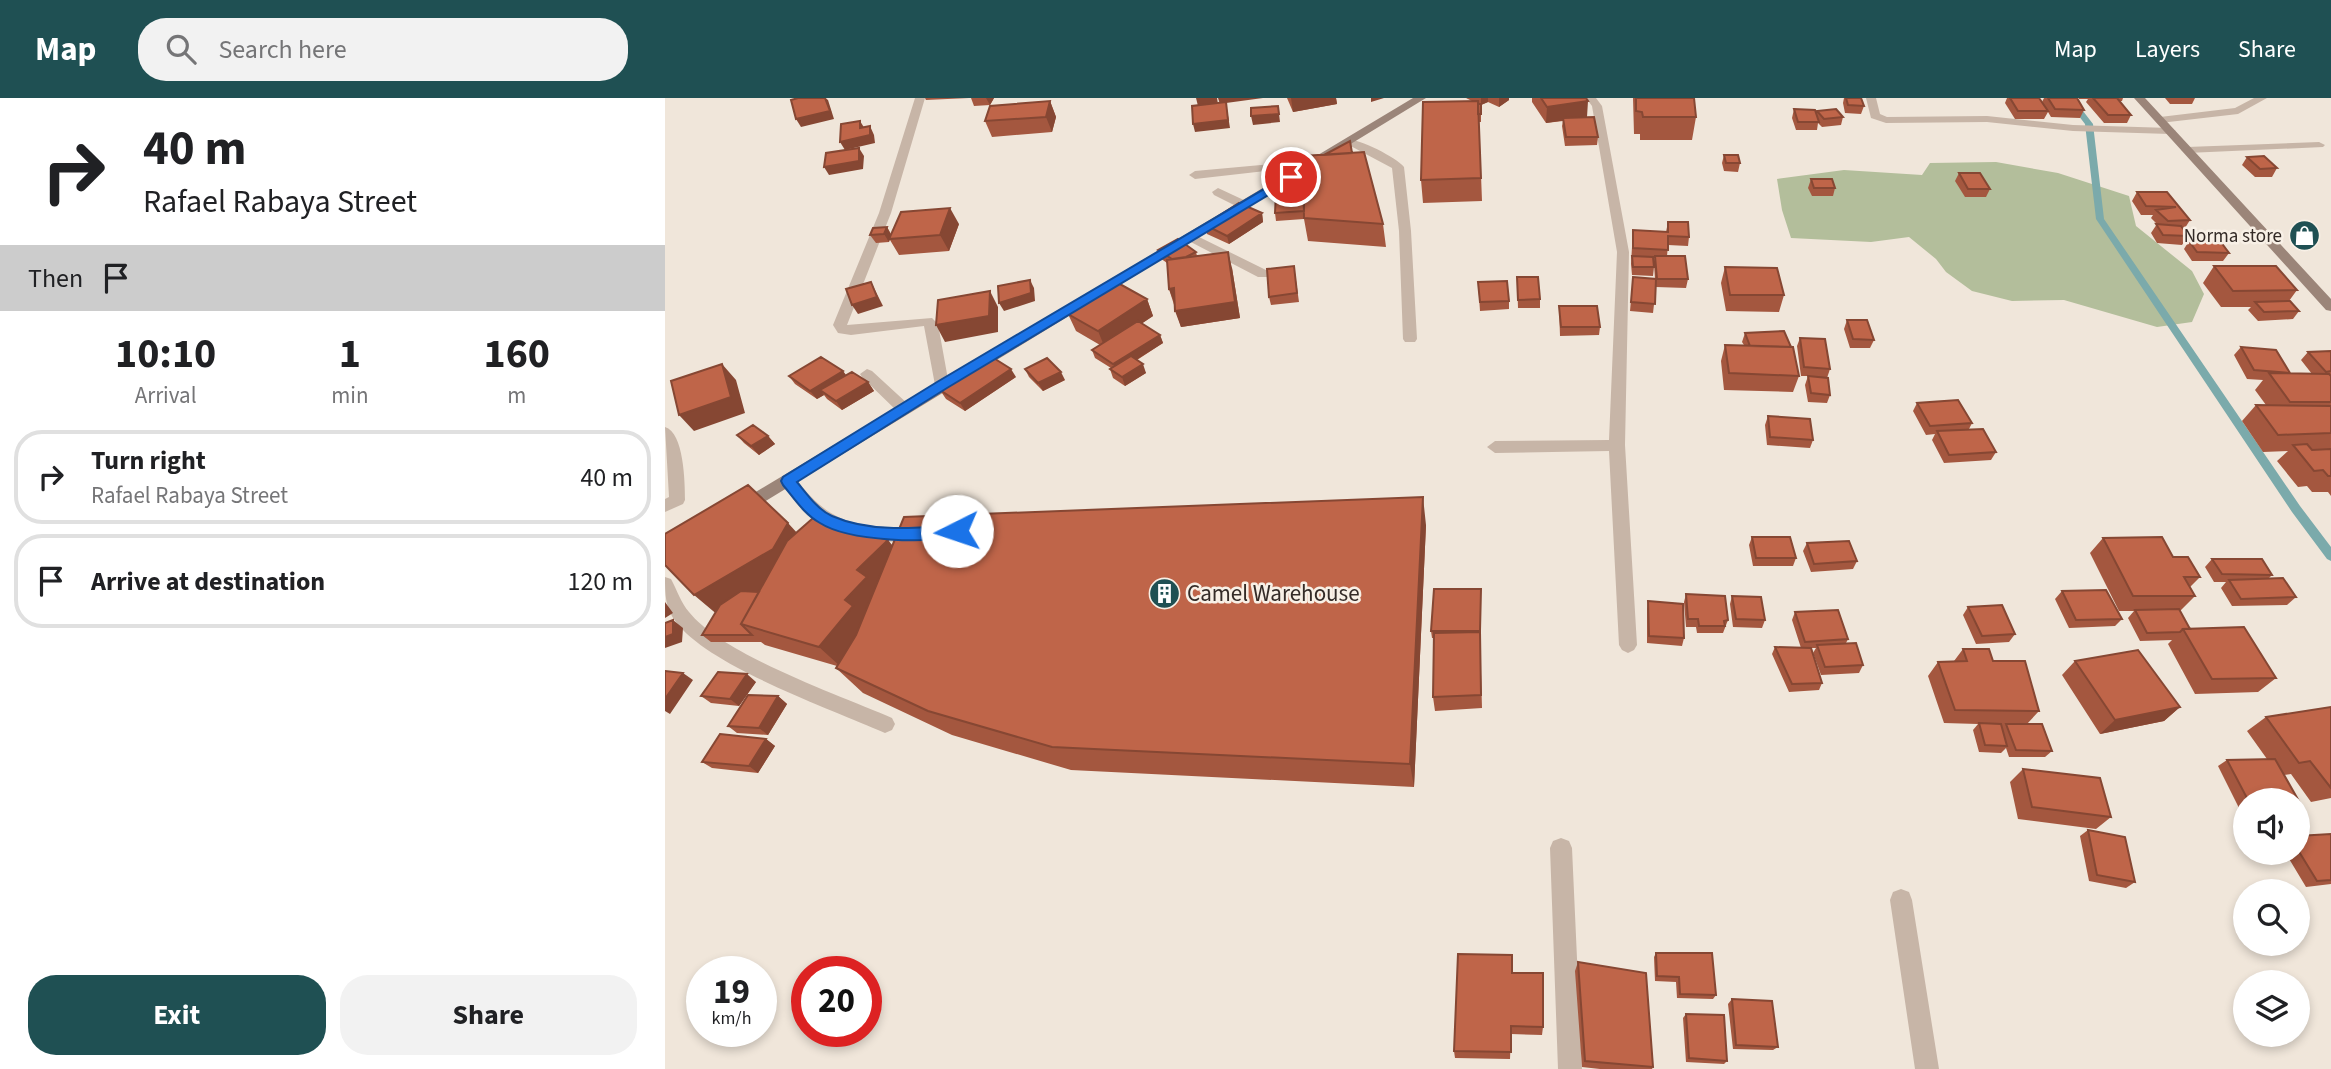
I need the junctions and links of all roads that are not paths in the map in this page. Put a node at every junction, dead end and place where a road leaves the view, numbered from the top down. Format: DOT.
graph roads {
  1 [pos="921,98"];
  2 [pos="1421,98"];
  3 [pos="1591,98"];
  4 [pos="1871,98"];
  5 [pos="2139,98"];
  6 [pos="2262,98"];
  7 [pos="2160,120"];
  8 [pos="2170,131"];
  9 [pos="1349,141"];
  10 [pos="2319,145"];
  11 [pos="2187,150"];
  12 [pos="1314,163"];
  13 [pos="1195,175"];
  14 [pos="1218,192"];
  15 [pos="1244,205"];
  16 [pos="1191,237"];
  17 [pos="1263,274"];
  18 [pos="2329,303"];
  19 [pos="1410,340"];
  20 [pos="867,374"];
  21 [pos="942,385"];
  22 [pos="904,409"];
  23 [pos="665,432"];
  24 [pos="1617,445"];
  25 [pos="1495,447"];
  26 [pos="788,481"];
  27 [pos="671,503"];
  28 [pos="732,514"];
  29 [pos="933,533"];
  30 [pos="665,584"];
  31 [pos="1627,645"];
  32 [pos="885,724"];
  33 [pos="1561,848"];
  34 [pos="1901,900"];
  35 [pos="1570,1069"];
  36 [pos="1927,1069"];
  1 -- 21 [label="street"];
  2 -- 9 [label="street"];
  3 -- 24 [label="street"];
  4 -- 8 [label="street"];
  5 -- 7 [label="street"];
  6 -- 7 [label="street"];
  7 -- 8 [label="street"];
  8 -- 11 [label="street"];
  9 -- 12 [label="street"];
  9 -- 19 [label="street"];
  10 -- 11 [label="street"];
  11 -- 18 [label="street"];
  12 -- 13 [label="street"];
  12 -- 15 [label="street"];
  14 -- 15 [label="street"];
  15 -- 16 [label="street"];
  16 -- 17 [label="street"];
  16 -- 21 [label="street"];
  20 -- 22 [label="street"];
  21 -- 22 [label="street"];
  22 -- 26 [label="street"];
  23 -- 27 [label="street"];
  24 -- 25 [label="street"];
  24 -- 31 [label="street"];
  26 -- 28 [label="street"];
  26 -- 29 [label="street"];
  30 -- 32 [label="street"];
  33 -- 35 [label="street"];
  34 -- 36 [label="street"];
}
